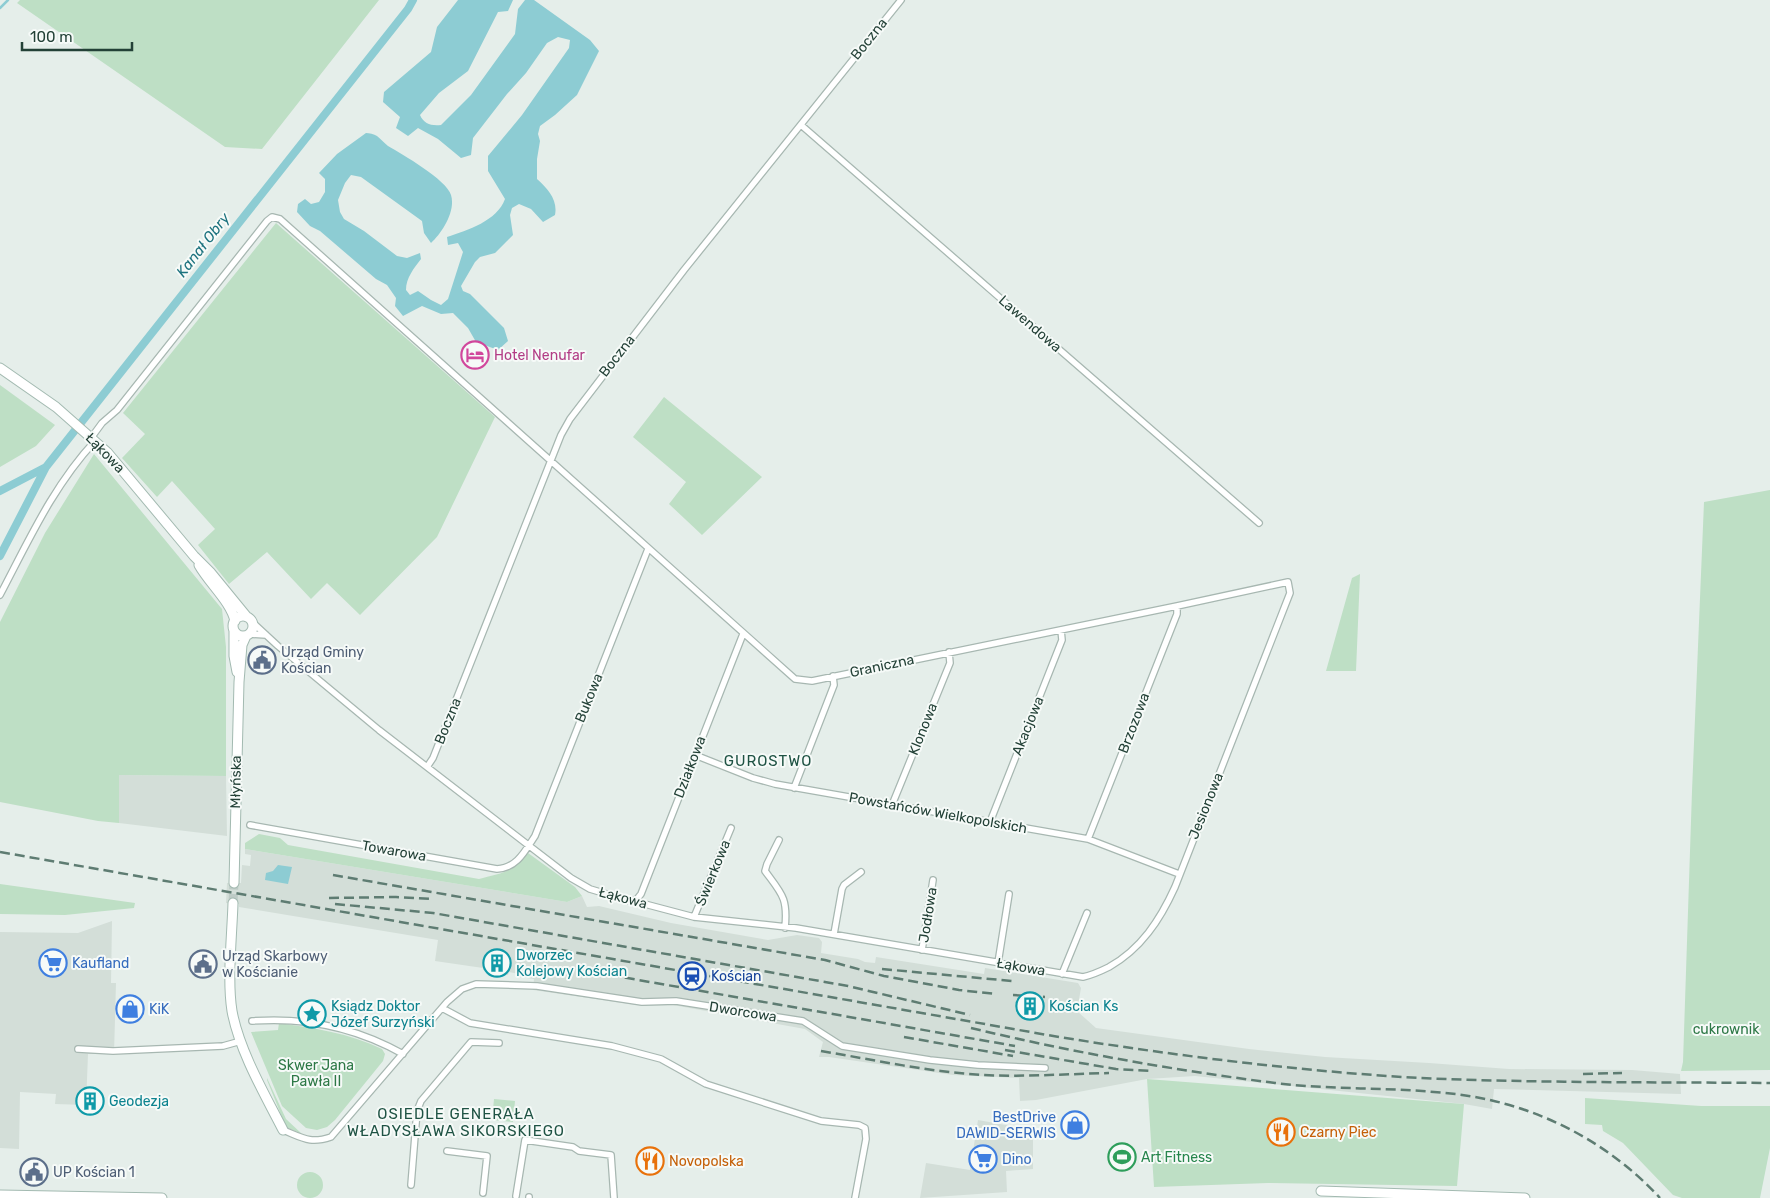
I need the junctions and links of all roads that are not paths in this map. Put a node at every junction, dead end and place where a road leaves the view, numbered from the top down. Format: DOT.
graph roads {
  1 [pos="901,0"];
  2 [pos="801,125"];
  3 [pos="0,368"];
  4 [pos="92,438"];
  5 [pos="550,462"];
  6 [pos="1259,523"];
  7 [pos="648,549"];
  8 [pos="194,556"];
  9 [pos="1288,582"];
  10 [pos="0,595"];
  11 [pos="1177,606"];
  12 [pos="250,619"];
  13 [pos="235,621"];
  14 [pos="1061,630"];
  15 [pos="234,631"];
  16 [pos="743,634"];
  17 [pos="248,635"];
  18 [pos="266,635"];
  19 [pos="949,652"];
  20 [pos="833,676"];
  21 [pos="239,682"];
  22 [pos="695,755"];
  23 [pos="427,767"];
  24 [pos="794,788"];
  25 [pos="892,805"];
  26 [pos="990,822"];
  27 [pos="250,825"];
  28 [pos="731,828"];
  29 [pos="1088,839"];
  30 [pos="779,840"];
  31 [pos="528,845"];
  32 [pos="861,872"];
  33 [pos="1180,874"];
  34 [pos="933,880"];
  35 [pos="234,883"];
  36 [pos="1009,894"];
  37 [pos="637,899"];
  38 [pos="233,904"];
  39 [pos="1087,913"];
  40 [pos="694,917"];
  41 [pos="785,928"];
  42 [pos="834,934"];
  43 [pos="922,950"];
  44 [pos="998,962"];
  45 [pos="1062,974"];
  46 [pos="442,1008"];
  47 [pos="252,1021"];
  48 [pos="241,1041"];
  49 [pos="499,1042"];
  50 [pos="78,1049"];
  51 [pos="403,1054"];
  52 [pos="1045,1068"];
  53 [pos="283,1130"];
  54 [pos="447,1151"];
  55 [pos="411,1185"];
  56 [pos="483,1193"];
  57 [pos="0,1195"];
  58 [pos="1321,1195"];
  59 [pos="516,1196"];
  60 [pos="162,1198"];
  61 [pos="614,1198"];
  62 [pos="855,1198"];
  63 [pos="1524,1198"];
  1 -- 2 [label="street, Boczna"];
  2 -- 5 [label="street, Boczna"];
  2 -- 6 [label="street, Lawendowa"];
  3 -- 4 [label="street, Łąkowa"];
  4 -- 5 [label="street, Graniczna"];
  4 -- 8 [label="street, Łąkowa"];
  4 -- 10 [label="street"];
  5 -- 7 [label="street, Graniczna"];
  5 -- 23 [label="street, Boczna"];
  7 -- 16 [label="street, Graniczna"];
  7 -- 31 [label="street, Bukowa"];
  8 -- 12 [label="street, Łąkowa"];
  8 -- 13 [label="street, Łąkowa"];
  9 -- 11 [label="street, Graniczna"];
  9 -- 33 [label="street, Jesionowa"];
  11 -- 14 [label="street, Graniczna"];
  11 -- 29 [label="street, Brzozowa"];
  12 -- 13 [label="street"];
  12 -- 17 [label="street"];
  12 -- 18 [label="street, Łąkowa"];
  13 -- 15 [label="street"];
  14 -- 19 [label="street, Graniczna"];
  14 -- 26 [label="street, Akacjowa"];
  15 -- 17 [label="street"];
  15 -- 21 [label="street, Młyńska"];
  16 -- 20 [label="street, Graniczna"];
  16 -- 22 [label="street, Działkowa"];
  17 -- 18 [label="street"];
  17 -- 21 [label="street, Młyńska"];
  18 -- 23 [label="street, Łąkowa"];
  19 -- 20 [label="street, Graniczna"];
  19 -- 25 [label="street, Klonowa"];
  20 -- 24 [label="street"];
  21 -- 35 [label="street, Młyńska"];
  22 -- 24 [label="street, Powstańców Wielkopolskich"];
  22 -- 37 [label="street, Działkowa"];
  23 -- 31 [label="street, Łąkowa"];
  24 -- 25 [label="street, Powstańców Wielkopolskich"];
  25 -- 26 [label="street, Powstańców Wielkopolskich"];
  26 -- 29 [label="street, Powstańców Wielkopolskich"];
  27 -- 31 [label="street, Towarowa"];
  28 -- 40 [label="street, Świerkowa"];
  29 -- 33 [label="street, Powstańców Wielkopolskich"];
  30 -- 41 [label="street"];
  31 -- 37 [label="street, Łąkowa"];
  32 -- 42 [label="street"];
  33 -- 45 [label="street, Jesionowa"];
  34 -- 43 [label="street, Jodłowa"];
  36 -- 44 [label="street"];
  37 -- 40 [label="street, Łąkowa"];
  38 -- 48 [label="street"];
  39 -- 45 [label="street"];
  40 -- 41 [label="street, Łąkowa"];
  41 -- 42 [label="street, Łąkowa"];
  42 -- 43 [label="street, Łąkowa"];
  43 -- 44 [label="street, Łąkowa"];
  44 -- 45 [label="street, Łąkowa"];
  46 -- 51 [label="street, Dworcowa"];
  46 -- 52 [label="street, Dworcowa"];
  46 -- 62 [label="street"];
  47 -- 51 [label="street"];
  48 -- 50 [label="street"];
  48 -- 53 [label="street"];
  49 -- 55 [label="street"];
  51 -- 53 [label="street, Dworcowa"];
  54 -- 56 [label="street"];
  57 -- 60 [label="street"];
  58 -- 63 [label="street"];
  59 -- 61 [label="street"];
}
